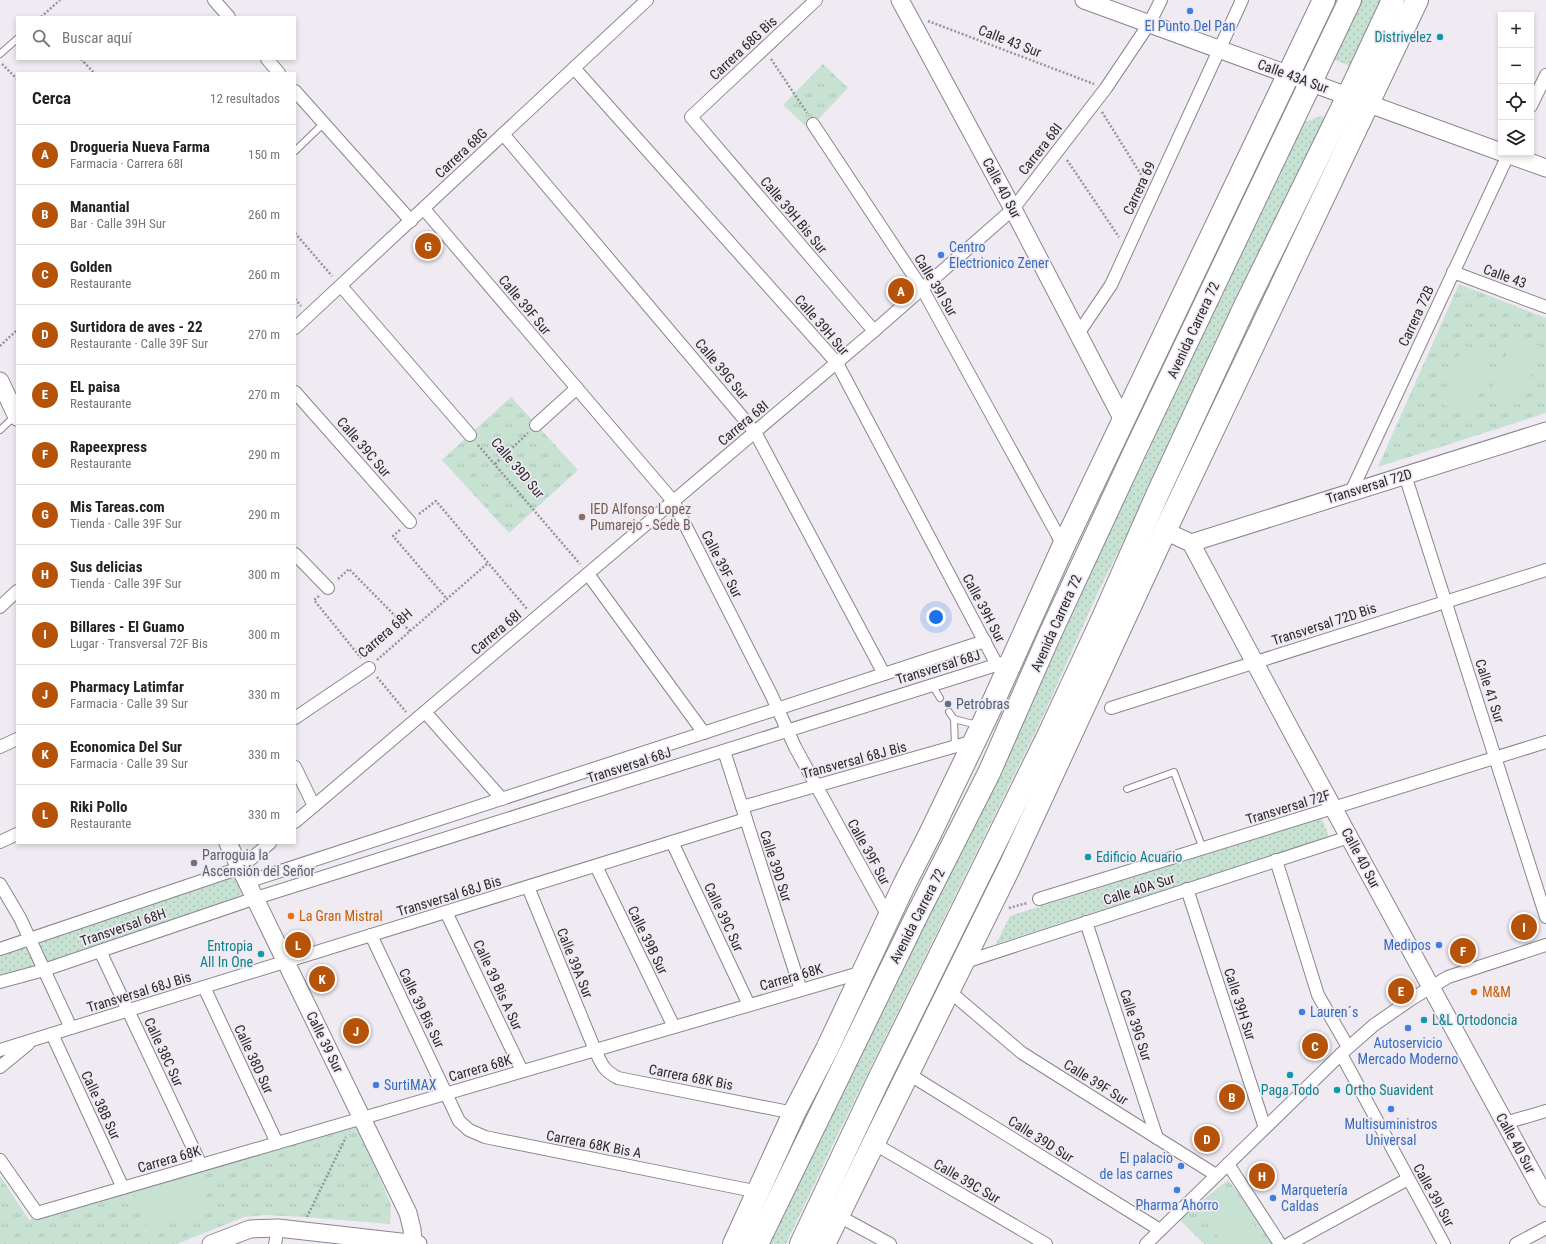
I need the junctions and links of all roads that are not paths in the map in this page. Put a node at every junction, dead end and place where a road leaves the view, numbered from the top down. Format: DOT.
graph roads {
  1 [pos="214,0"];
  2 [pos="647,0"];
  3 [pos="816,0"];
  4 [pos="1084,0"];
  5 [pos="1161,0"];
  6 [pos="1242,0"];
  7 [pos="1324,0"];
  8 [pos="1350,0"];
  9 [pos="1393,0"];
  10 [pos="1417,0"];
  11 [pos="904,6"];
  12 [pos="228,16"];
  13 [pos="1149,24"];
  14 [pos="16,40"];
  15 [pos="1219,50"];
  16 [pos="0,54"];
  17 [pos="267,60"];
  18 [pos="574,68"];
  19 [pos="278,72"];
  20 [pos="1290,75"];
  21 [pos="1546,75"];
  22 [pos="1311,83"];
  23 [pos="296,92"];
  24 [pos="1358,100"];
  25 [pos="1534,100"];
  26 [pos="692,117"];
  27 [pos="324,124"];
  28 [pos="813,124"];
  29 [pos="503,134"];
  30 [pos="296,150"];
  31 [pos="1498,150"];
  32 [pos="1504,156"];
  33 [pos="1513,156"];
  34 [pos="1546,168"];
  35 [pos="424,209"];
  36 [pos="1013,209"];
  37 [pos="411,221"];
  38 [pos="1216,225"];
  39 [pos="1303,239"];
  40 [pos="1453,272"];
  41 [pos="341,286"];
  42 [pos="923,290"];
  43 [pos="1245,306"];
  44 [pos="1546,307"];
  45 [pos="296,327"];
  46 [pos="874,332"];
  47 [pos="1078,334"];
  48 [pos="1190,335"];
  49 [pos="837,363"];
  50 [pos="0,381"];
  51 [pos="577,388"];
  52 [pos="296,393"];
  53 [pos="16,414"];
  54 [pos="16,417"];
  55 [pos="1124,420"];
  56 [pos="536,425"];
  57 [pos="0,430"];
  58 [pos="1546,430"];
  59 [pos="755,432"];
  60 [pos="470,435"];
  61 [pos="1405,475"];
  62 [pos="1351,492"];
  63 [pos="674,501"];
  64 [pos="410,522"];
  65 [pos="1165,531"];
  66 [pos="1191,543"];
  67 [pos="1063,547"];
  68 [pos="296,555"];
  69 [pos="1546,570"];
  70 [pos="588,574"];
  71 [pos="328,588"];
  72 [pos="16,592"];
  73 [pos="1446,601"];
  74 [pos="0,607"];
  75 [pos="985,641"];
  76 [pos="1004,662"];
  77 [pos="1255,662"];
  78 [pos="369,668"];
  79 [pos="884,674"];
  80 [pos="932,685"];
  81 [pos="940,698"];
  82 [pos="1112,708"];
  83 [pos="778,709"];
  84 [pos="425,712"];
  85 [pos="949,712"];
  86 [pos="296,717"];
  87 [pos="954,719"];
  88 [pos="787,731"];
  89 [pos="704,733"];
  90 [pos="970,738"];
  91 [pos="16,739"];
  92 [pos="1546,742"];
  93 [pos="0,747"];
  94 [pos="724,751"];
  95 [pos="1495,758"];
  96 [pos="296,769"];
  97 [pos="816,786"];
  98 [pos="1127,789"];
  99 [pos="502,799"];
  100 [pos="314,806"];
  101 [pos="742,807"];
  102 [pos="1334,808"];
  103 [pos="746,819"];
  104 [pos="296,821"];
  105 [pos="16,834"];
  106 [pos="1349,837"];
  107 [pos="0,842"];
  108 [pos="672,842"];
  109 [pos="228,844"];
  110 [pos="269,844"];
  111 [pos="953,846"];
  112 [pos="1203,849"];
  113 [pos="1276,860"];
  114 [pos="596,866"];
  115 [pos="244,875"];
  116 [pos="905,883"];
  117 [pos="0,884"];
  118 [pos="528,887"];
  119 [pos="1187,890"];
  120 [pos="256,898"];
  121 [pos="1039,899"];
  122 [pos="446,912"];
  123 [pos="1546,917"];
  124 [pos="889,918"];
  125 [pos="1086,922"];
  126 [pos="371,935"];
  127 [pos="30,939"];
  128 [pos="1546,945"];
  129 [pos="0,949"];
  130 [pos="100,951"];
  131 [pos="286,962"];
  132 [pos="961,964"];
  133 [pos="44,970"];
  134 [pos="863,972"];
  135 [pos="0,982"];
  136 [pos="204,987"];
  137 [pos="1431,987"];
  138 [pos="801,990"];
  139 [pos="948,990"];
  140 [pos="749,1005"];
  141 [pos="128,1011"];
  142 [pos="674,1027"];
  143 [pos="71,1028"];
  144 [pos="52,1034"];
  145 [pos="32,1040"];
  146 [pos="0,1050"];
  147 [pos="595,1050"];
  148 [pos="1344,1051"];
  149 [pos="0,1067"];
  150 [pos="522,1071"];
  151 [pos="907,1073"];
  152 [pos="877,1083"];
  153 [pos="446,1094"];
  154 [pos="1546,1111"];
  155 [pos="794,1113"];
  156 [pos="362,1118"];
  157 [pos="1505,1123"];
  158 [pos="1264,1128"];
  159 [pos="1157,1138"];
  160 [pos="277,1143"];
  161 [pos="873,1143"];
  162 [pos="0,1160"];
  163 [pos="1228,1164"];
  164 [pos="201,1165"];
  165 [pos="1216,1175"];
  166 [pos="1408,1178"];
  167 [pos="123,1188"];
  168 [pos="759,1192"];
  169 [pos="1546,1198"];
  170 [pos="837,1215"];
  171 [pos="1546,1228"];
  172 [pos="1160,1230"];
  173 [pos="277,1236"];
  174 [pos="211,1244"];
  175 [pos="413,1244"];
  176 [pos="418,1244"];
  177 [pos="734,1244"];
  178 [pos="757,1244"];
  179 [pos="801,1244"];
  180 [pos="824,1244"];
  181 [pos="890,1244"];
  182 [pos="1046,1244"];
  183 [pos="1146,1244"];
  184 [pos="1280,1244"];
  185 [pos="1289,1244"];
  186 [pos="1444,1244"];
  187 [pos="1516,1244"];
  1 -- 12 [label="street"];
  2 -- 18 [label="street, Carrera 68G"];
  3 -- 26 [label="street, Carrera 68G Bis"];
  4 -- 13 [label="street, Calle 43A Sur"];
  5 -- 13 [label="street, Carrera 68I"];
  6 -- 15 [label="street, Carrera 69"];
  7 -- 20 [label="highway, Avenida Carrera 72"];
  8 -- 22 [label="highway, Avenida Carrera 72"];
  9 -- 24 [label="highway"];
  10 -- 24 [label="highway"];
  11 -- 36 [label="street, Calle 40 Sur"];
  13 -- 15 [label="street, Calle 43A Sur"];
  13 -- 36 [label="street, Carrera 68I"];
  14 -- 16 [label="lane"];
  15 -- 20 [label="street, Calle 43A Sur"];
  15 -- 47 [label="street, Carrera 69"];
  17 -- 19 [label="street"];
  18 -- 29 [label="street, Carrera 68G"];
  18 -- 49 [label="street, Calle 39H Sur"];
  20 -- 22 [label="street, Calle 43A Sur"];
  20 -- 38 [label="highway, Avenida Carrera 72"];
  21 -- 25 [label="street"];
  22 -- 24 [label="street, Calle 43A Sur"];
  22 -- 48 [label="highway, Avenida Carrera 72"];
  23 -- 27 [label="street"];
  24 -- 31 [label="street, Calle 43A Sur"];
  24 -- 39 [label="highway"];
  24 -- 43 [label="highway"];
  26 -- 46 [label="street, Calle 39H Bis Sur"];
  27 -- 30 [label="lane"];
  27 -- 37 [label="street"];
  28 -- 42 [label="street, Calle 39I Sur"];
  29 -- 35 [label="street, Carrera 68G"];
  29 -- 59 [label="street, Calle 39G Sur"];
  32 -- 40 [label="street, Carrera 72B"];
  33 -- 34 [label="street, Calle 43A Sur"];
  35 -- 37 [label="street, Carrera 68G"];
  35 -- 51 [label="street, Calle 39F Sur"];
  36 -- 42 [label="street, Carrera 68I"];
  36 -- 47 [label="street, Calle 40 Sur"];
  37 -- 41 [label="street, Carrera 68G"];
  38 -- 48 [label="highway"];
  38 -- 55 [label="highway, Avenida Carrera 72"];
  39 -- 43 [label="highway"];
  39 -- 65 [label="highway"];
  40 -- 44 [label="street, Calle 43"];
  40 -- 62 [label="street, Carrera 72B"];
  41 -- 45 [label="street, Carrera 68G"];
  41 -- 60 [label="street, Calle 39D Sur"];
  42 -- 46 [label="street, Carrera 68I"];
  42 -- 67 [label="street, Calle 39I Sur"];
  43 -- 152 [label="highway"];
  46 -- 49 [label="street, Carrera 68I"];
  47 -- 55 [label="street, Calle 40 Sur"];
  48 -- 111 [label="highway, Avenida Carrera 72"];
  49 -- 59 [label="street, Carrera 68I"];
  49 -- 75 [label="street, Calle 39H Sur"];
  50 -- 53 [label="street"];
  51 -- 56 [label="street"];
  51 -- 63 [label="street, Calle 39F Sur"];
  52 -- 64 [label="street, Calle 39C Sur"];
  54 -- 57 [label="lane"];
  55 -- 67 [label="highway, Avenida Carrera 72"];
  58 -- 61 [label="street, Transversal 72D"];
  59 -- 63 [label="street, Carrera 68I"];
  59 -- 79 [label="street, Calle 39G Sur"];
  61 -- 62 [label="street, Transversal 72D"];
  61 -- 73 [label="street, Calle 41 Sur"];
  62 -- 66 [label="street, Transversal 72D"];
  63 -- 70 [label="street, Carrera 68I"];
  63 -- 83 [label="street, Calle 39F Sur"];
  65 -- 66 [label="street"];
  65 -- 132 [label="highway"];
  66 -- 77 [label="street, Calle 40 Sur"];
  67 -- 76 [label="highway, Avenida Carrera 72"];
  68 -- 71 [label="street"];
  69 -- 73 [label="street, Transversal 72D Bis"];
  70 -- 84 [label="street, Carrera 68I"];
  70 -- 89 [label="street"];
  72 -- 74 [label="street"];
  73 -- 77 [label="street, Transversal 72D Bis"];
  73 -- 95 [label="street, Calle 41 Sur"];
  75 -- 76 [label="street, Calle 39H Sur"];
  75 -- 79 [label="street, Transversal 68J"];
  76 -- 80 [label="street, Transversal 68J"];
  76 -- 90 [label="highway, Avenida Carrera 72"];
  77 -- 82 [label="street, Transversal 72D Bis"];
  77 -- 102 [label="street, Calle 40 Sur"];
  78 -- 86 [label="street, Carrera 68H"];
  79 -- 83 [label="street, Transversal 68J"];
  80 -- 81 [label="lane"];
  80 -- 88 [label="street, Transversal 68J"];
  83 -- 88 [label="street, Calle 39F Sur"];
  83 -- 89 [label="street, Transversal 68J"];
  84 -- 99 [label="street"];
  84 -- 100 [label="street, Carrera 68I"];
  85 -- 87 [label="lane"];
  87 -- 90 [label="lane"];
  87 -- 90 [label="lane"];
  88 -- 94 [label="street, Transversal 68J"];
  88 -- 97 [label="street, Calle 39F Sur"];
  89 -- 99 [label="street, Transversal 68J"];
  90 -- 97 [label="street, Transversal 68J Bis"];
  90 -- 116 [label="highway, Avenida Carrera 72"];
  91 -- 93 [label="street"];
  92 -- 95 [label="street, Transversal 72F"];
  94 -- 101 [label="street, Calle 39D Sur"];
  94 -- 120 [label="street, Transversal 68J"];
  95 -- 102 [label="street, Transversal 72F"];
  95 -- 123 [label="street, Calle 41 Sur"];
  96 -- 100 [label="street"];
  97 -- 101 [label="street, Transversal 68J Bis"];
  97 -- 124 [label="street, Calle 39F Sur"];
  98 -- 112 [label="lane"];
  99 -- 115 [label="street, Transversal 68J"];
  100 -- 104 [label="street, Carrera 68I"];
  101 -- 103 [label="street, Calle 39D Sur"];
  102 -- 106 [label="street, Calle 40 Sur"];
  102 -- 112 [label="street, Transversal 72F"];
  103 -- 108 [label="street, Transversal 68J Bis"];
  103 -- 138 [label="street, Calle 39D Sur"];
  105 -- 107 [label="street"];
  106 -- 113 [label="street, Calle 40A Sur"];
  106 -- 137 [label="street, Calle 40 Sur"];
  108 -- 114 [label="street, Transversal 68J Bis"];
  108 -- 140 [label="street, Calle 39C Sur"];
  109 -- 115 [label="street, Calle 39 Sur"];
  110 -- 115 [label="street"];
  111 -- 116 [label="highway"];
  111 -- 178 [label="highway, Avenida Carrera 72"];
  112 -- 121 [label="street, Transversal 72F"];
  113 -- 119 [label="street, Calle 40A Sur"];
  113 -- 148 [label="street, Calle 39I Sur"];
  114 -- 118 [label="street, Transversal 68J Bis"];
  114 -- 142 [label="street, Calle 39B Sur"];
  115 -- 120 [label="street, Calle 39 Sur"];
  115 -- 127 [label="street, Transversal 68H"];
  116 -- 124 [label="highway, Avenida Carrera 72"];
  117 -- 127 [label="street"];
  118 -- 122 [label="street, Transversal 68J Bis"];
  118 -- 147 [label="street, Calle 39A Sur"];
  119 -- 125 [label="street, Calle 40A Sur"];
  119 -- 158 [label="street, Calle 39H Sur"];
  120 -- 130 [label="street, Transversal 68H"];
  120 -- 131 [label="street, Calle 39 Sur"];
  122 -- 126 [label="street, Transversal 68J Bis"];
  122 -- 150 [label="street, Calle 39 Bis A Sur"];
  124 -- 134 [label="highway, Avenida Carrera 72"];
  125 -- 132 [label="street, Calle 40A Sur"];
  125 -- 159 [label="street, Calle 39G Sur"];
  126 -- 131 [label="street, Transversal 68J Bis"];
  126 -- 153 [label="street, Calle 39 Bis Sur"];
  127 -- 129 [label="street, Transversal 68H"];
  127 -- 133 [label="street"];
  128 -- 137 [label="street"];
  130 -- 133 [label="street, Transversal 68H"];
  130 -- 141 [label="street, Calle 38C Sur"];
  131 -- 136 [label="street, Transversal 68J Bis"];
  131 -- 156 [label="street, Calle 39 Sur"];
  132 -- 139 [label="highway"];
  133 -- 135 [label="street, Transversal 68H"];
  133 -- 143 [label="street"];
  134 -- 138 [label="street, Carrera 68K"];
  134 -- 155 [label="highway, Avenida Carrera 72"];
  136 -- 141 [label="street, Transversal 68J Bis"];
  136 -- 160 [label="street, Calle 38D Sur"];
  137 -- 148 [label="street"];
  137 -- 157 [label="street, Calle 40 Sur"];
  138 -- 140 [label="street, Carrera 68K"];
  139 -- 151 [label="highway"];
  139 -- 159 [label="street, Calle 39F Sur"];
  140 -- 142 [label="street, Carrera 68K"];
  141 -- 143 [label="street, Transversal 68J Bis"];
  141 -- 164 [label="street, Calle 38C Sur"];
  142 -- 147 [label="street, Carrera 68K"];
  143 -- 144 [label="street, Transversal 68J Bis"];
  144 -- 145 [label="street, Transversal 68J Bis"];
  144 -- 167 [label="street, Calle 38B Sur"];
  145 -- 146 [label="street, Transversal 68J Bis"];
  145 -- 149 [label="street"];
  147 -- 150 [label="street, Carrera 68K"];
  147 -- 155 [label="street, Carrera 68K Bis"];
  148 -- 158 [label="street"];
  148 -- 166 [label="street, Calle 39I Sur"];
  150 -- 153 [label="street, Carrera 68K"];
  151 -- 161 [label="highway"];
  151 -- 172 [label="street, Calle 39D Sur"];
  152 -- 161 [label="highway"];
  152 -- 179 [label="highway"];
  153 -- 156 [label="street, Carrera 68K"];
  153 -- 168 [label="street, Carrera 68K Bis A"];
  154 -- 157 [label="street"];
  155 -- 168 [label="highway, Avenida Carrera 72"];
  156 -- 160 [label="street, Carrera 68K"];
  156 -- 175 [label="street, Calle 39 Sur"];
  157 -- 169 [label="street, Calle 40 Sur"];
  158 -- 163 [label="street"];
  159 -- 165 [label="street, Calle 39F Sur"];
  160 -- 164 [label="street, Carrera 68K"];
  161 -- 170 [label="highway"];
  161 -- 182 [label="street, Calle 39C Sur"];
  162 -- 167 [label="street, Carrera 68K"];
  163 -- 165 [label="street"];
  163 -- 184 [label="street"];
  164 -- 167 [label="street, Carrera 68K"];
  165 -- 172 [label="street"];
  166 -- 185 [label="street"];
  166 -- 186 [label="street, Calle 39I Sur"];
  168 -- 177 [label="highway, Avenida Carrera 72"];
  170 -- 180 [label="highway"];
  170 -- 181 [label="street"];
  171 -- 187 [label="street"];
  172 -- 183 [label="street"];
  173 -- 174 [label="street"];
  173 -- 175 [label="street"];
  175 -- 176 [label="street"];
}
